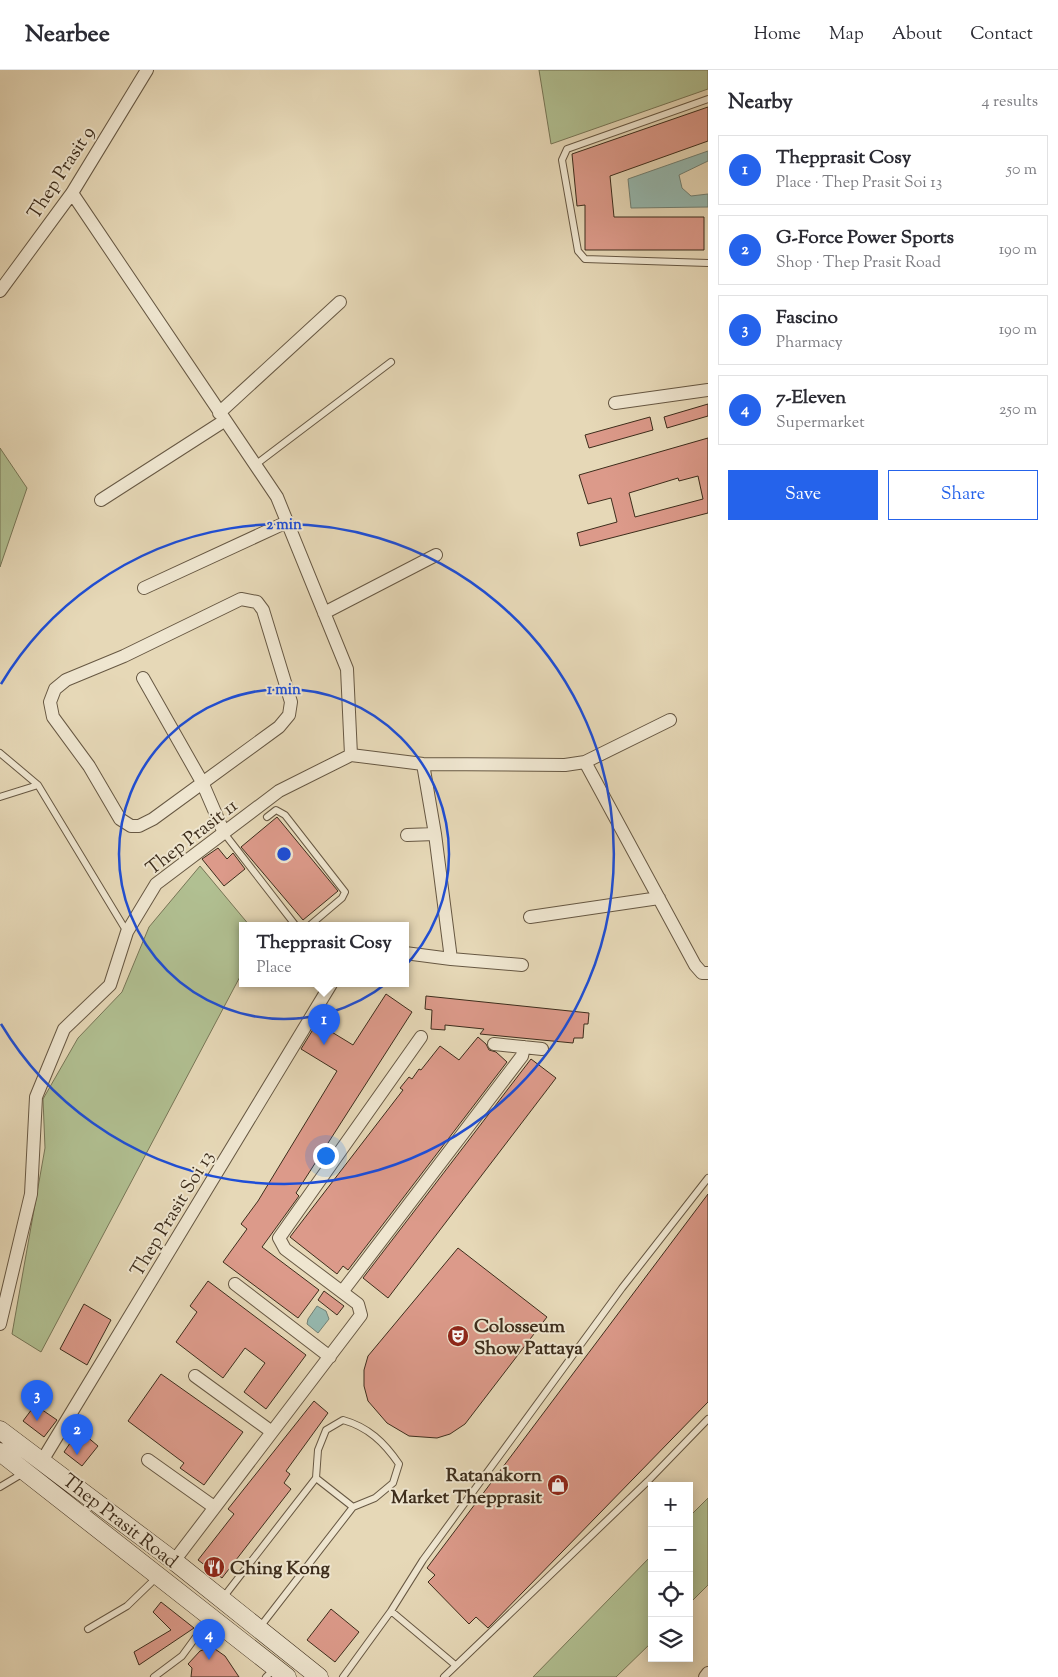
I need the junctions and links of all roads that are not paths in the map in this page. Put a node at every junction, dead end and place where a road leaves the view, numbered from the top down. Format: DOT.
graph roads {
  1 [pos="147,70"];
  2 [pos="708,99"];
  3 [pos="72,193"];
  4 [pos="708,263"];
  5 [pos="0,291"];
  6 [pos="340,302"];
  7 [pos="391,362"];
  8 [pos="708,390"];
  9 [pos="615,403"];
  10 [pos="221,417"];
  11 [pos="255,465"];
  12 [pos="101,500"];
  13 [pos="287,522"];
  14 [pos="436,555"];
  15 [pos="144,588"];
  16 [pos="324,612"];
  17 [pos="143,678"];
  18 [pos="670,720"];
  19 [pos="0,753"];
  20 [pos="351,755"];
  21 [pos="585,762"];
  22 [pos="423,764"];
  23 [pos="202,782"];
  24 [pos="38,785"];
  25 [pos="0,797"];
  26 [pos="267,818"];
  27 [pos="224,832"];
  28 [pos="407,834"];
  29 [pos="435,834"];
  30 [pos="659,898"];
  31 [pos="530,917"];
  32 [pos="293,922"];
  33 [pos="314,922"];
  34 [pos="127,932"];
  35 [pos="409,954"];
  36 [pos="451,959"];
  37 [pos="522,965"];
  38 [pos="708,973"];
  39 [pos="329,987"];
  40 [pos="421,1037"];
  41 [pos="494,1044"];
  42 [pos="524,1047"];
  43 [pos="542,1049"];
  44 [pos="708,1178"];
  45 [pos="235,1284"];
  46 [pos="342,1292"];
  47 [pos="0,1324"];
  48 [pos="330,1357"];
  49 [pos="195,1376"];
  50 [pos="708,1419"];
  51 [pos="0,1430"];
  52 [pos="272,1432"];
  53 [pos="0,1452"];
  54 [pos="148,1460"];
  55 [pos="42,1461"];
  56 [pos="25,1472"];
  57 [pos="316,1478"];
  58 [pos="0,1487"];
  59 [pos="214,1507"];
  60 [pos="353,1507"];
  61 [pos="174,1561"];
  62 [pos="158,1575"];
  63 [pos="221,1600"];
  64 [pos="390,1611"];
  65 [pos="211,1616"];
  66 [pos="88,1629"];
  67 [pos="258,1629"];
  68 [pos="454,1664"];
  69 [pos="708,1673"];
  70 [pos="276,1674"];
  71 [pos="154,1677"];
  72 [pos="319,1677"];
  73 [pos="343,1677"];
  74 [pos="444,1677"];
  75 [pos="704,1677"];
  1 -- 3 [label="street, Thep Prasit 9"];
  2 -- 4 [label="lane"];
  3 -- 5 [label="street, Thep Prasit 9"];
  3 -- 10 [label="street"];
  6 -- 10 [label="street"];
  7 -- 11 [label="lane"];
  8 -- 9 [label="street"];
  10 -- 11 [label="street"];
  10 -- 12 [label="street"];
  11 -- 13 [label="street"];
  13 -- 15 [label="street"];
  13 -- 16 [label="street"];
  14 -- 16 [label="street"];
  16 -- 20 [label="street"];
  17 -- 23 [label="street"];
  18 -- 21 [label="street"];
  19 -- 24 [label="lane"];
  20 -- 22 [label="street"];
  20 -- 27 [label="street, Thep Prasit 11"];
  21 -- 22 [label="street"];
  21 -- 30 [label="street"];
  22 -- 29 [label="street"];
  23 -- 23 [label="street"];
  23 -- 27 [label="street"];
  24 -- 25 [label="lane"];
  24 -- 34 [label="lane"];
  26 -- 33 [label="lane"];
  27 -- 32 [label="lane"];
  27 -- 34 [label="street, Thep Prasit 11"];
  28 -- 29 [label="street"];
  29 -- 36 [label="street"];
  30 -- 31 [label="street"];
  30 -- 38 [label="street"];
  34 -- 47 [label="street, Thep Prasit 11"];
  35 -- 36 [label="street"];
  36 -- 37 [label="street"];
  39 -- 55 [label="street, Thep Prasit Soi 13"];
  40 -- 46 [label="street"];
  41 -- 42 [label="street"];
  42 -- 43 [label="street"];
  42 -- 46 [label="street"];
  44 -- 64 [label="lane"];
  45 -- 48 [label="street"];
  46 -- 48 [label="street"];
  48 -- 52 [label="street"];
  49 -- 52 [label="street"];
  50 -- 68 [label="lane"];
  51 -- 55 [label="main road, Thep Prasit Road"];
  52 -- 59 [label="street"];
  53 -- 56 [label="main road, Thep Prasit Road"];
  54 -- 59 [label="street"];
  55 -- 61 [label="main road, Thep Prasit Road"];
  56 -- 58 [label="lane"];
  56 -- 62 [label="main road, Thep Prasit Road"];
  57 -- 60 [label="lane"];
  57 -- 60 [label="lane"];
  57 -- 63 [label="lane"];
  59 -- 61 [label="street"];
  60 -- 67 [label="lane"];
  61 -- 63 [label="main road, Thep Prasit Road"];
  62 -- 65 [label="main road, Thep Prasit Road"];
  62 -- 66 [label="lane"];
  63 -- 67 [label="main road, Thep Prasit Road"];
  64 -- 68 [label="lane"];
  64 -- 73 [label="lane"];
  65 -- 70 [label="main road, Thep Prasit Road"];
  65 -- 71 [label="lane"];
  67 -- 72 [label="main road, Thep Prasit Road"];
  68 -- 74 [label="lane"];
  69 -- 75 [label="street"];
}
